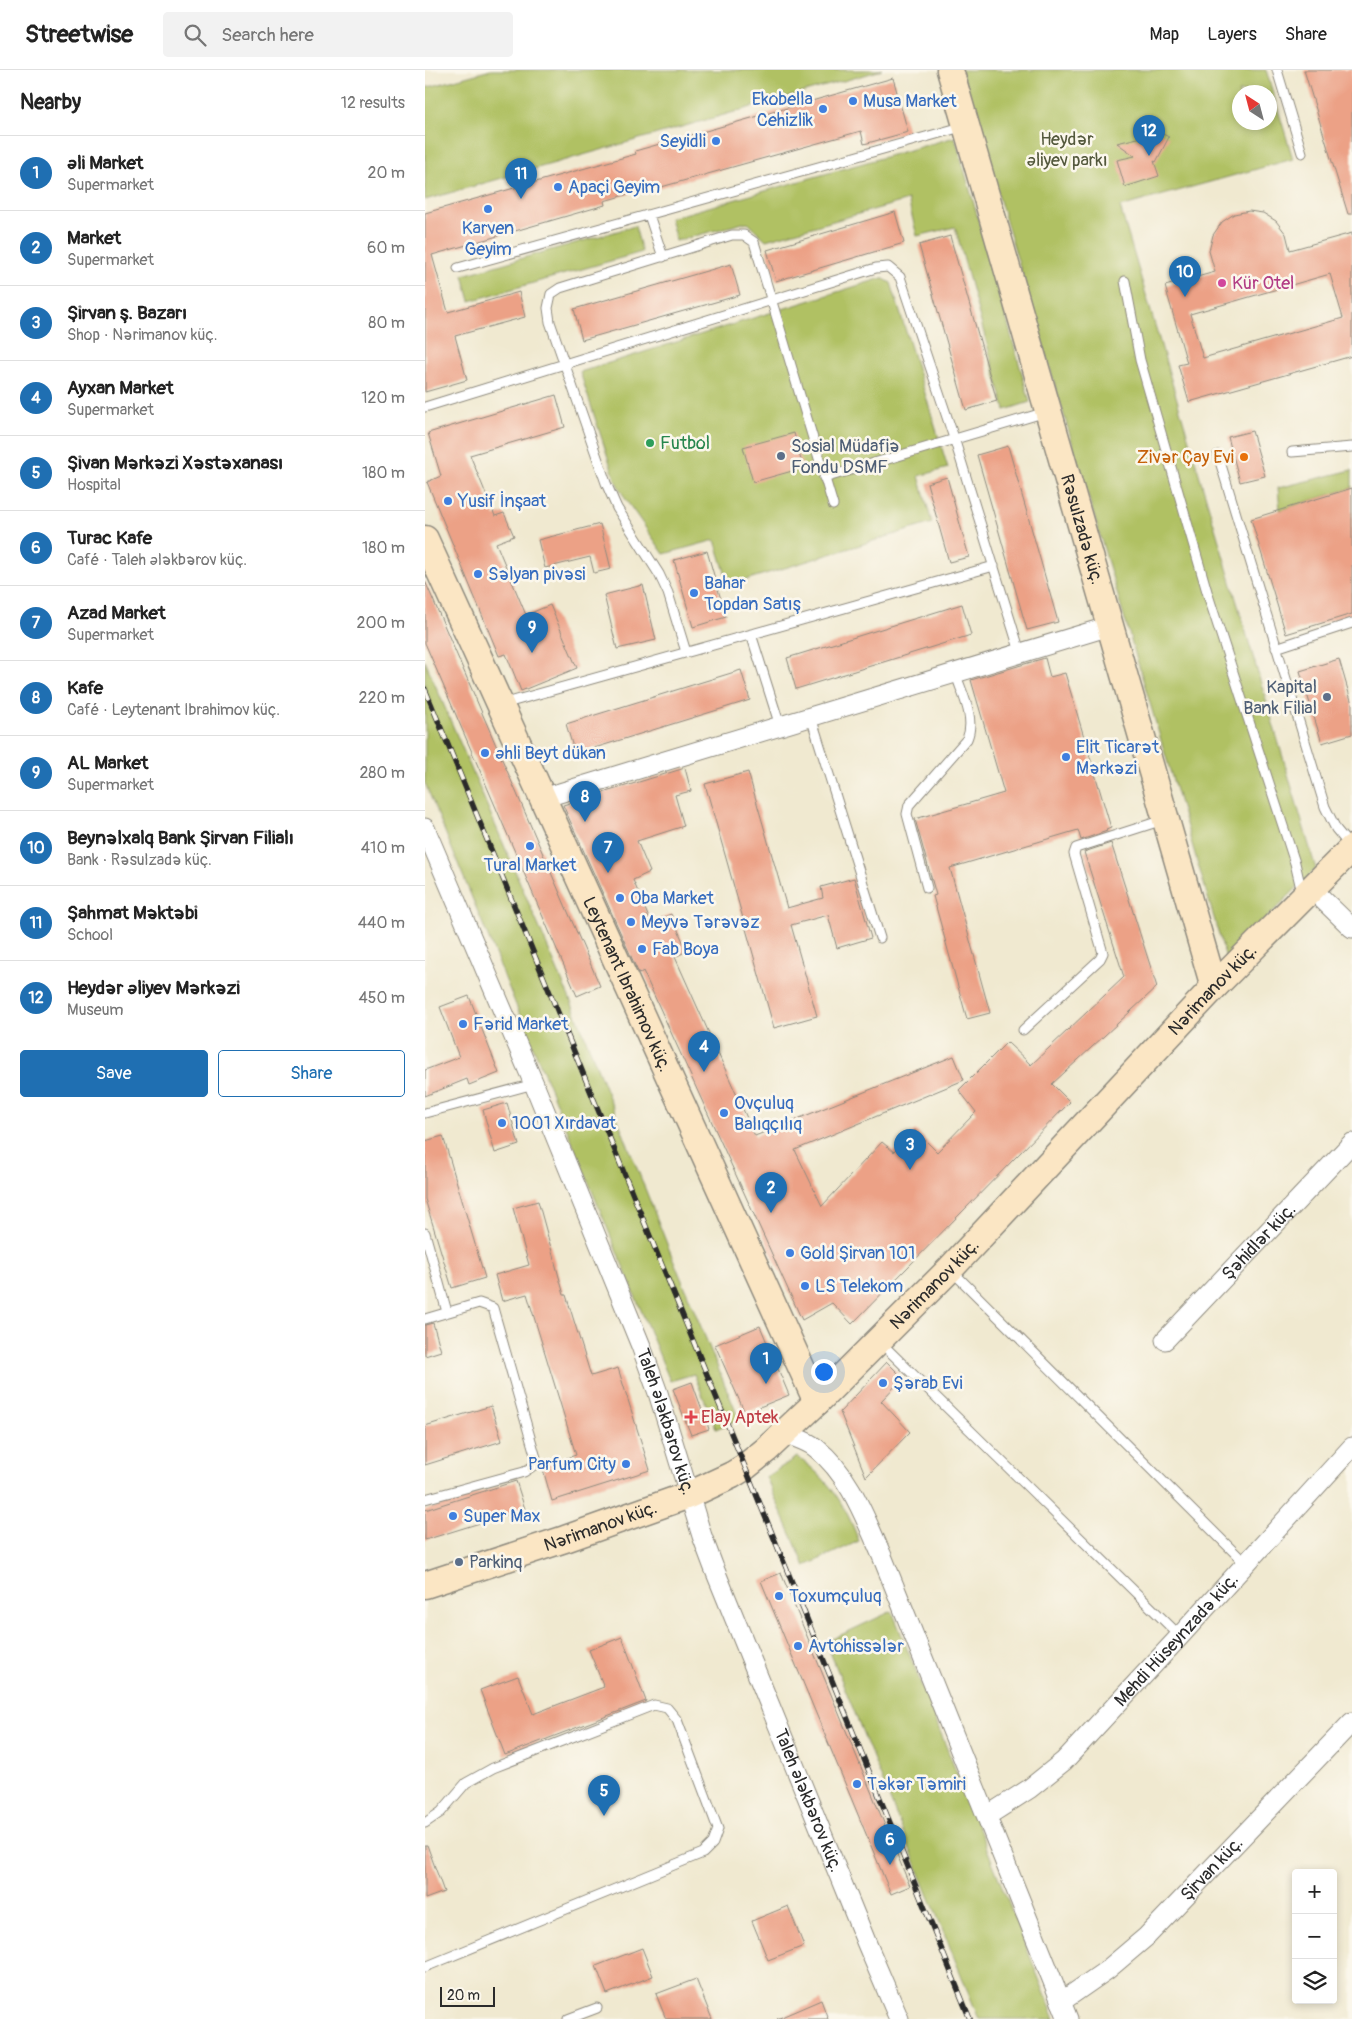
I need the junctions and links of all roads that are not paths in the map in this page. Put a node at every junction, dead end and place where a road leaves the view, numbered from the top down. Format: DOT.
graph roads {
  1 [pos="950,70"];
  2 [pos="1277,70"];
  3 [pos="967,125"];
  4 [pos="1302,153"];
  5 [pos="649,214"];
  6 [pos="663,257"];
  7 [pos="457,268"];
  8 [pos="1125,281"];
  9 [pos="772,300"];
  10 [pos="564,364"];
  11 [pos="425,407"];
  12 [pos="1049,411"];
  13 [pos="954,438"];
  14 [pos="1352,447"];
  15 [pos="1292,452"];
  16 [pos="1218,455"];
  17 [pos="824,478"];
  18 [pos="833,505"];
  19 [pos="425,539"];
  20 [pos="994,566"];
  21 [pos="1352,623"];
  22 [pos="1110,626"];
  23 [pos="751,634"];
  24 [pos="1276,648"];
  25 [pos="686,652"];
  26 [pos="1021,652"];
  27 [pos="955,672"];
  28 [pos="501,704"];
  29 [pos="811,717"];
  30 [pos="780,726"];
  31 [pos="543,798"];
  32 [pos="1166,819"];
  33 [pos="425,828"];
  34 [pos="1352,848"];
  35 [pos="927,888"];
  36 [pos="1308,894"];
  37 [pos="1352,928"];
  38 [pos="880,938"];
  39 [pos="1214,987"];
  40 [pos="1023,1030"];
  41 [pos="534,1084"];
  42 [pos="425,1113"];
  43 [pos="1352,1143"];
  44 [pos="425,1234"];
  45 [pos="950,1269"];
  46 [pos="447,1312"];
  47 [pos="425,1319"];
  48 [pos="1165,1340"];
  49 [pos="879,1341"];
  50 [pos="817,1402"];
  51 [pos="785,1433"];
  52 [pos="1352,1447"];
  53 [pos="689,1495"];
  54 [pos="425,1499"];
  55 [pos="1245,1564"];
  56 [pos="425,1585"];
  57 [pos="1180,1636"];
  58 [pos="1352,1722"];
  59 [pos="987,1816"];
  60 [pos="425,1823"];
  61 [pos="425,1967"];
  62 [pos="597,2008"];
  63 [pos="1064,2010"];
  64 [pos="567,2019"];
  65 [pos="899,2019"];
  1 -- 3 [label="main road, Rəsulzadə küç."];
  2 -- 4 [label="lane"];
  3 -- 5 [label="lane"];
  3 -- 12 [label="main road, Rəsulzadə küç."];
  5 -- 6 [label="lane"];
  5 -- 7 [label="lane"];
  6 -- 9 [label="lane"];
  6 -- 10 [label="lane"];
  8 -- 36 [label="lane"];
  9 -- 10 [label="lane"];
  9 -- 13 [label="lane"];
  9 -- 17 [label="lane"];
  10 -- 11 [label="lane"];
  10 -- 25 [label="lane"];
  12 -- 13 [label="lane"];
  12 -- 22 [label="main road, Rəsulzadə küç."];
  13 -- 17 [label="lane"];
  13 -- 20 [label="lane"];
  14 -- 15 [label="lane"];
  16 -- 24 [label="lane"];
  17 -- 18 [label="lane"];
  19 -- 28 [label="main road, Leytenant Ibrahimov küç."];
  20 -- 23 [label="lane"];
  20 -- 26 [label="lane"];
  21 -- 24 [label="lane"];
  22 -- 26 [label="street"];
  22 -- 32 [label="main road, Rəsulzadə küç."];
  23 -- 25 [label="lane"];
  23 -- 30 [label="lane"];
  24 -- 34 [label="lane"];
  25 -- 28 [label="lane"];
  26 -- 27 [label="street"];
  27 -- 29 [label="street"];
  27 -- 35 [label="lane"];
  28 -- 31 [label="main road, Leytenant Ibrahimov küç."];
  29 -- 30 [label="street"];
  29 -- 38 [label="lane"];
  30 -- 31 [label="street"];
  31 -- 50 [label="main road, Leytenant Ibrahimov küç."];
  32 -- 39 [label="main road, Rəsulzadə küç."];
  32 -- 40 [label="lane"];
  33 -- 41 [label="street, Taleh Ələkbərov küç."];
  34 -- 36 [label="main road, Nərimanov küç."];
  36 -- 37 [label="street"];
  36 -- 39 [label="main road, Nərimanov küç."];
  39 -- 45 [label="main road, Nərimanov küç."];
  41 -- 42 [label="lane"];
  41 -- 53 [label="street, Taleh Ələkbərov küç."];
  43 -- 48 [label="street, Şəhidlər küç."];
  44 -- 46 [label="lane"];
  45 -- 49 [label="main road, Nərimanov küç."];
  45 -- 55 [label="lane"];
  46 -- 47 [label="lane"];
  46 -- 54 [label="lane"];
  49 -- 50 [label="main road, Nərimanov küç."];
  49 -- 57 [label="lane"];
  50 -- 51 [label="main road, Nərimanov küç."];
  51 -- 53 [label="main road, Nərimanov küç."];
  51 -- 59 [label="street"];
  52 -- 55 [label="street, Mehdi Hüseynzadə küç."];
  53 -- 56 [label="main road, Nərimanov küç."];
  53 -- 65 [label="street, Taleh Ələkbərov küç."];
  55 -- 57 [label="street, Mehdi Hüseynzadə küç."];
  57 -- 59 [label="street, Mehdi Hüseynzadə küç."];
  58 -- 63 [label="street, Şirvan küç."];
  59 -- 63 [label="street"];
  60 -- 61 [label="lane"];
  62 -- 64 [label="lane"];
}
